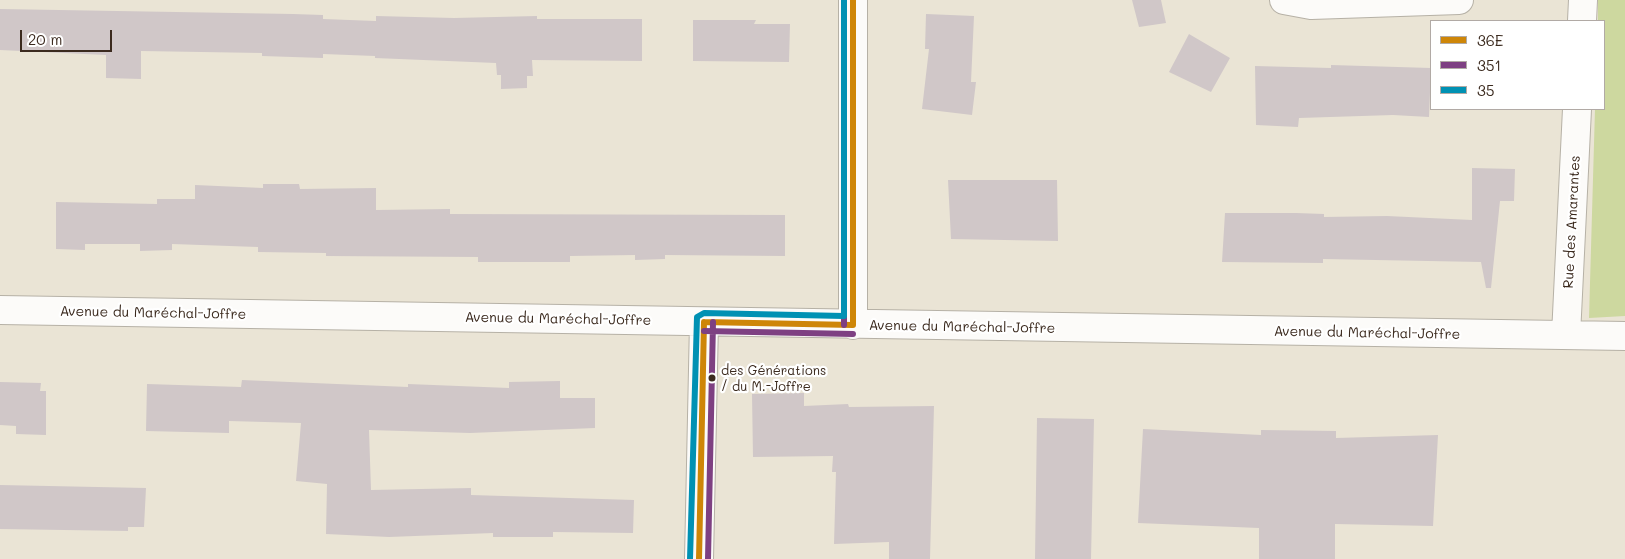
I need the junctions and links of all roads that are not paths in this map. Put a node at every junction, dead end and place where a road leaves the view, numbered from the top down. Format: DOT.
graph roads {
  1 [pos="852,0"];
  2 [pos="1284,0"];
  3 [pos="1459,0"];
  4 [pos="1583,0"];
  5 [pos="1582,20"];
  6 [pos="1577,110"];
  7 [pos="0,310"];
  8 [pos="704,322"];
  9 [pos="853,325"];
  10 [pos="1566,335"];
  11 [pos="1625,336"];
  12 [pos="699,559"];
  1 -- 9 [label="street"];
  2 -- 3 [label="street"];
  4 -- 5 [label="street"];
  6 -- 10 [label="street, Rue des Amarantes"];
  7 -- 8 [label="street, Avenue du Maréchal-Joffre"];
  8 -- 9 [label="street, Avenue du Maréchal-Joffre"];
  8 -- 12 [label="street"];
  9 -- 10 [label="street, Avenue du Maréchal-Joffre"];
  10 -- 11 [label="street, Avenue du Maréchal-Joffre"];
}
